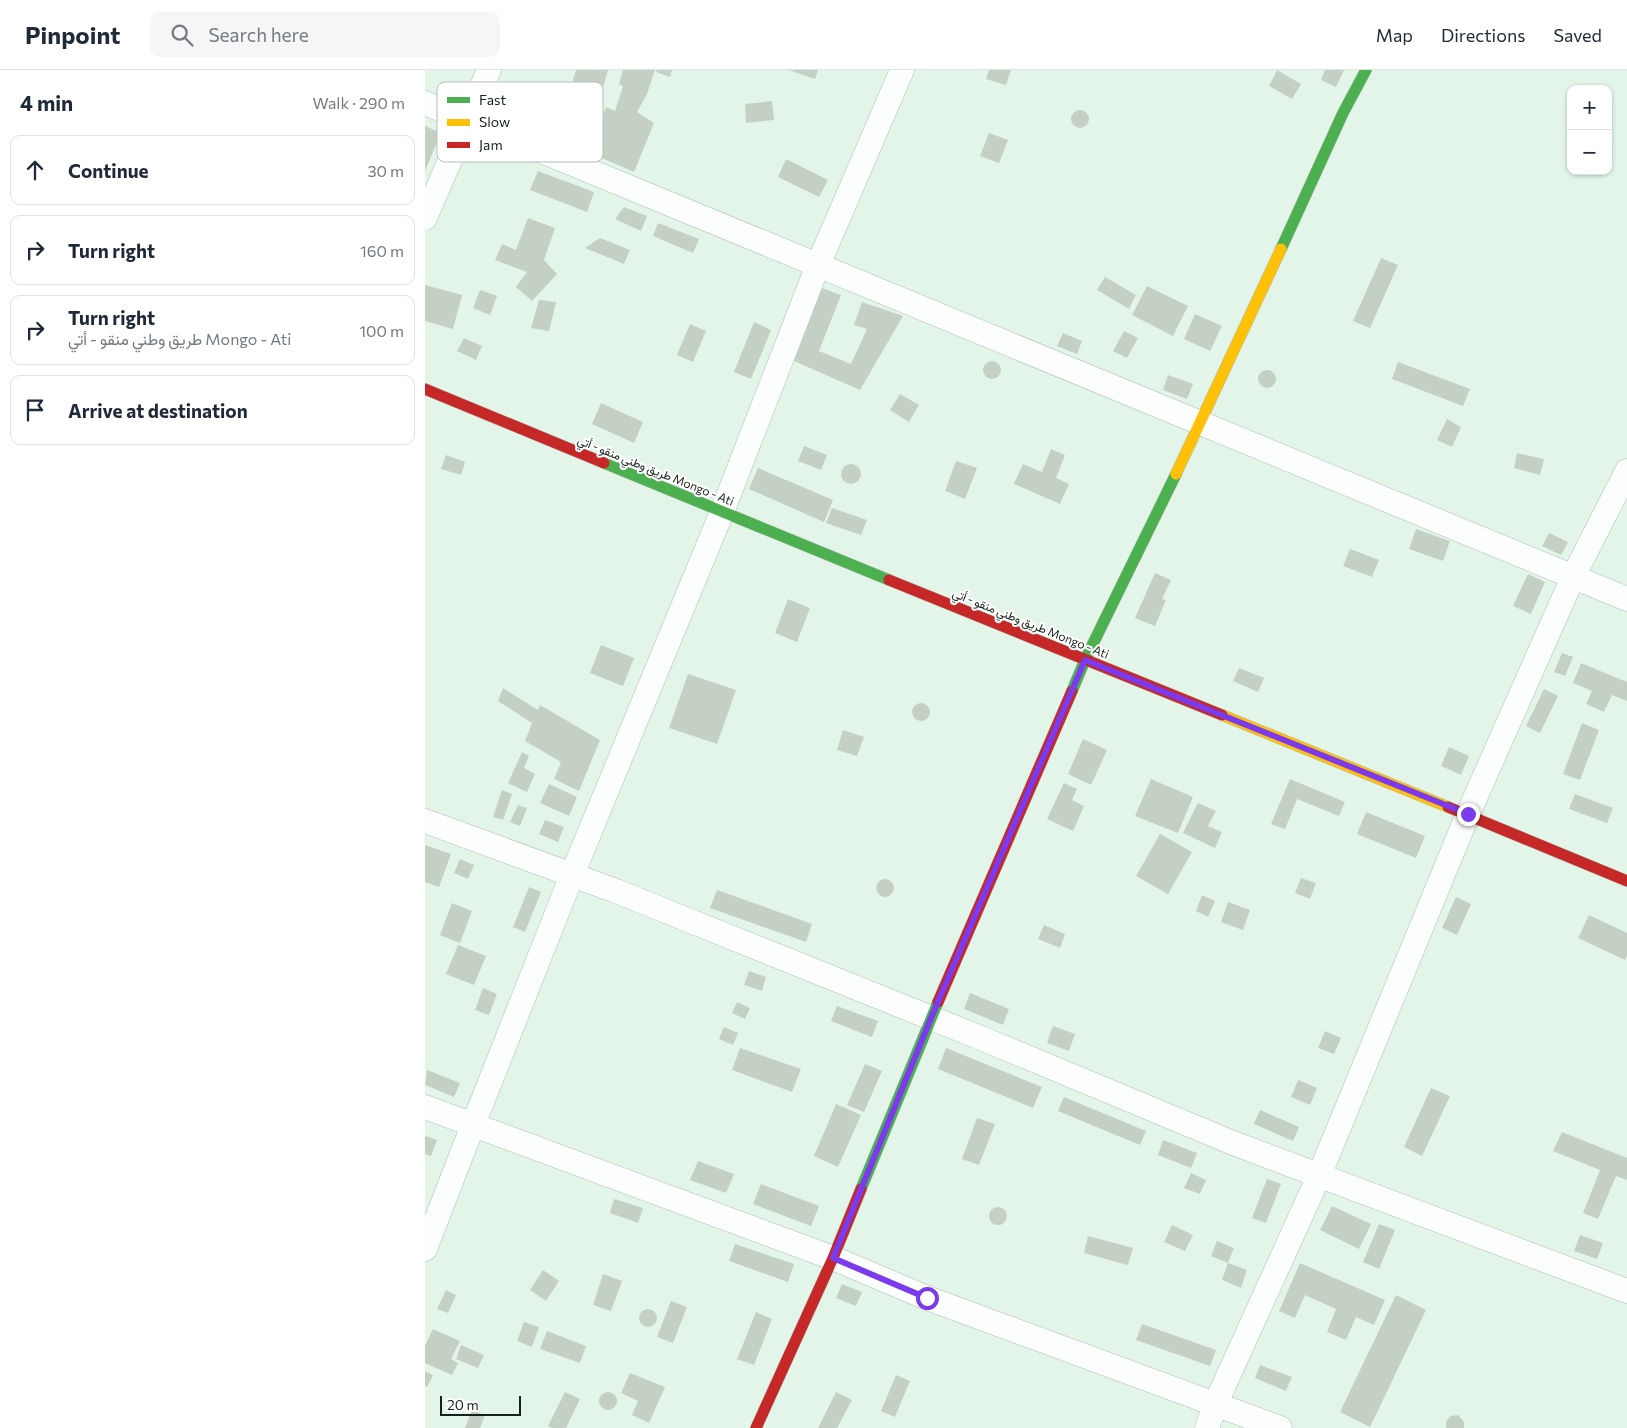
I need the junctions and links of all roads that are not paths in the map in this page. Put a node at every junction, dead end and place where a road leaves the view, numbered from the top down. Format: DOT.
graph roads {
  1 [pos="489,70"];
  2 [pos="902,70"];
  3 [pos="1367,70"];
  4 [pos="484,82"];
  5 [pos="425,103"];
  6 [pos="437,108"];
  7 [pos="450,162"];
  8 [pos="569,162"];
  9 [pos="425,218"];
  10 [pos="818,265"];
  11 [pos="425,389"];
  12 [pos="1201,423"];
  13 [pos="1627,471"];
  14 [pos="722,512"];
  15 [pos="1573,577"];
  16 [pos="1627,599"];
  17 [pos="1085,660"];
  18 [pos="1468,814"];
  19 [pos="425,821"];
  20 [pos="572,875"];
  21 [pos="1627,881"];
  22 [pos="931,1018"];
  23 [pos="425,1107"];
  24 [pos="473,1125"];
  25 [pos="1319,1176"];
  26 [pos="425,1249"];
  27 [pos="833,1258"];
  28 [pos="1627,1291"];
  29 [pos="1215,1405"];
  30 [pos="756,1428"];
  31 [pos="1207,1428"];
  32 [pos="1280,1428"];
  1 -- 4 [label="street"];
  2 -- 10 [label="street"];
  3 -- 12 [label="street"];
  5 -- 6 [label="street"];
  7 -- 9 [label="street"];
  8 -- 10 [label="street"];
  10 -- 12 [label="street"];
  10 -- 14 [label="street"];
  11 -- 14 [label="street, طريق وطني منقو - أتي Mongo - Ati"];
  12 -- 15 [label="street"];
  12 -- 17 [label="street"];
  13 -- 15 [label="street"];
  14 -- 17 [label="street, طريق وطني منقو - أتي Mongo - Ati"];
  14 -- 20 [label="street"];
  15 -- 16 [label="street"];
  15 -- 18 [label="street"];
  17 -- 18 [label="street, طريق وطني منقو - أتي Mongo - Ati"];
  17 -- 22 [label="street"];
  18 -- 21 [label="street, طريق وطني منقو - أتي Mongo - Ati"];
  18 -- 25 [label="street"];
  19 -- 20 [label="street"];
  20 -- 22 [label="street"];
  20 -- 24 [label="street"];
  22 -- 25 [label="street"];
  22 -- 27 [label="street"];
  23 -- 24 [label="street"];
  24 -- 26 [label="street"];
  24 -- 27 [label="street"];
  25 -- 28 [label="street"];
  25 -- 29 [label="street"];
  27 -- 29 [label="street"];
  27 -- 30 [label="street"];
  29 -- 31 [label="street"];
  29 -- 32 [label="street"];
}
